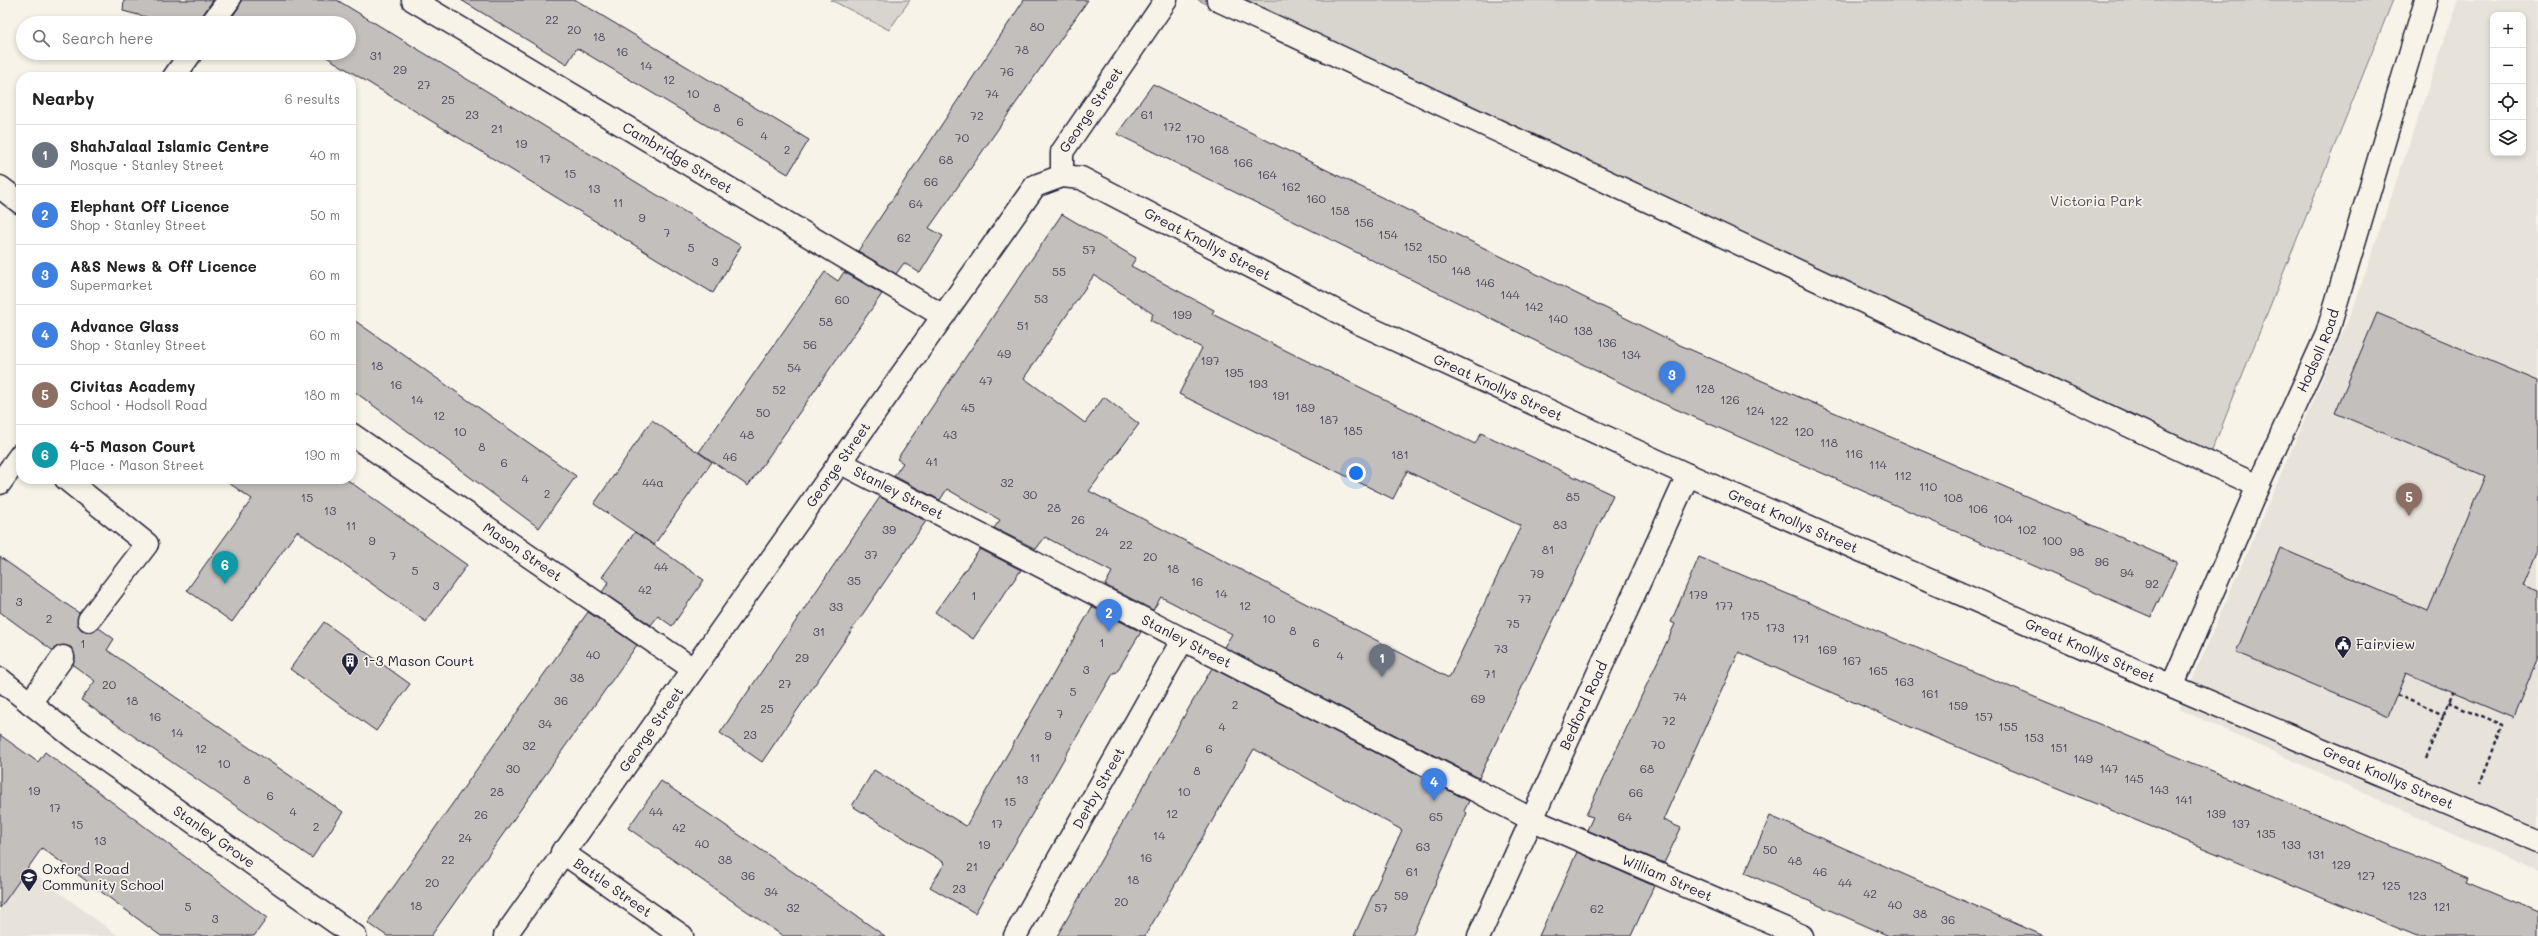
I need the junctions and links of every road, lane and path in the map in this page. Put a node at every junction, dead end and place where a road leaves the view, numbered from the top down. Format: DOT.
graph roads {
  1 [pos="229,0"];
  2 [pos="413,0"];
  3 [pos="1166,0"];
  4 [pos="1218,0"];
  5 [pos="2426,0"];
  6 [pos="217,16"];
  7 [pos="186,60"];
  8 [pos="178,72"];
  9 [pos="1062,176"];
  10 [pos="0,187"];
  11 [pos="16,198"];
  12 [pos="943,316"];
  13 [pos="356,437"];
  14 [pos="16,461"];
  15 [pos="839,462"];
  16 [pos="1688,475"];
  17 [pos="0,483"];
  18 [pos="72,484"];
  19 [pos="2258,486"];
  20 [pos="89,620"];
  21 [pos="1182,639"];
  22 [pos="63,657"];
  23 [pos="693,670"];
  24 [pos="0,679"];
  25 [pos="2172,686"];
  26 [pos="2453,693"];
  27 [pos="2397,695"];
  28 [pos="2449,702"];
  29 [pos="30,703"];
  30 [pos="2444,715"];
  31 [pos="2432,743"];
  32 [pos="2469,811"];
  33 [pos="1533,820"];
  34 [pos="2538,841"];
  35 [pos="562,852"];
  36 [pos="354,936"];
  37 [pos="505,936"];
  38 [pos="682,936"];
  39 [pos="1015,936"];
  40 [pos="1479,936"];
  41 [pos="1802,936"];
  1 -- 6 [label="street"];
  2 -- 12 [label="street, Cambridge Street"];
  3 -- 9 [label="street, George Street"];
  4 -- 19 [label="street"];
  5 -- 19 [label="street, Hodsoll Road"];
  7 -- 8 [label="street"];
  9 -- 12 [label="street, George Street"];
  9 -- 16 [label="street, Great Knollys Street"];
  10 -- 11 [label="street"];
  12 -- 15 [label="street, George Street"];
  13 -- 23 [label="street, Mason Street"];
  14 -- 17 [label="street"];
  15 -- 21 [label="street, Stanley Street"];
  15 -- 23 [label="street, George Street"];
  16 -- 25 [label="street, Great Knollys Street"];
  16 -- 33 [label="street, Bedford Road"];
  18 -- 20 [label="street"];
  19 -- 25 [label="street, Hodsoll Road"];
  21 -- 33 [label="street, Stanley Street"];
  21 -- 39 [label="street, Derby Street"];
  22 -- 29 [label="street"];
  23 -- 35 [label="street, George Street"];
  24 -- 29 [label="street, Stanley Grove"];
  25 -- 32 [label="street, Great Knollys Street"];
  26 -- 28 [label="path"];
  27 -- 30 [label="path"];
  28 -- 30 [label="path"];
  28 -- 32 [label="path"];
  29 -- 36 [label="street, Stanley Grove"];
  30 -- 31 [label="path"];
  32 -- 34 [label="street, Great Knollys Street"];
  33 -- 40 [label="street, Bedford Road"];
  33 -- 41 [label="street, William Street"];
  35 -- 37 [label="street, George Street"];
  35 -- 38 [label="street, Battle Street"];
}
